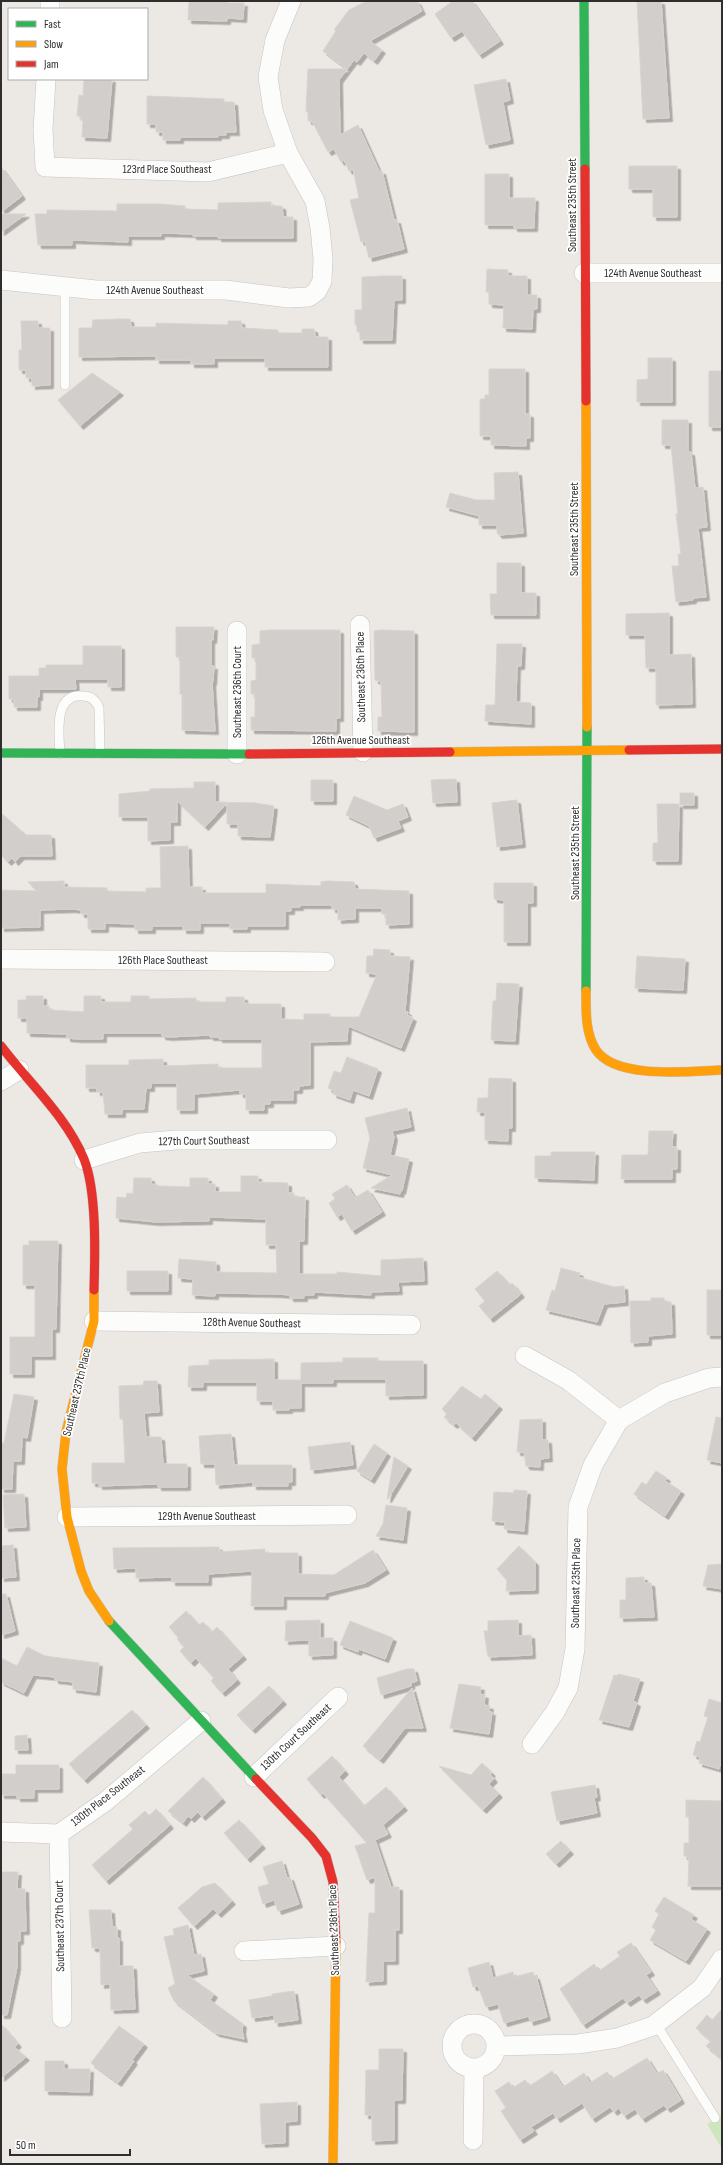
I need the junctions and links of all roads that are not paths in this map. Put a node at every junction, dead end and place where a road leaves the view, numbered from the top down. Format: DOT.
graph roads {
  1 [pos="291,1"];
  2 [pos="584,1"];
  3 [pos="46,80"];
  4 [pos="288,153"];
  5 [pos="584,273"];
  6 [pos="722,273"];
  7 [pos="1,280"];
  8 [pos="65,286"];
  9 [pos="65,385"];
  10 [pos="360,625"];
  11 [pos="237,631"];
  12 [pos="722,748"];
  13 [pos="587,751"];
  14 [pos="363,752"];
  15 [pos="1,753"];
  16 [pos="60,754"];
  17 [pos="100,754"];
  18 [pos="237,754"];
  19 [pos="1,959"];
  20 [pos="325,962"];
  21 [pos="1,1046"];
  22 [pos="19,1070"];
  23 [pos="722,1070"];
  24 [pos="1,1081"];
  25 [pos="327,1140"];
  26 [pos="84,1160"];
  27 [pos="94,1321"];
  28 [pos="410,1325"];
  29 [pos="524,1356"];
  30 [pos="722,1377"];
  31 [pos="619,1420"];
  32 [pos="347,1515"];
  33 [pos="67,1517"];
  34 [pos="338,1697"];
  35 [pos="200,1721"];
  36 [pos="532,1744"];
  37 [pos="254,1777"];
  38 [pos="1,1832"];
  39 [pos="59,1834"];
  40 [pos="336,1946"];
  41 [pos="244,1951"];
  42 [pos="722,1959"];
  43 [pos="62,2018"];
  44 [pos="656,2024"];
  45 [pos="496,2046"];
  46 [pos="474,2068"];
  47 [pos="715,2118"];
  48 [pos="473,2140"];
  49 [pos="333,2164"];
  1 -- 4 [label="street"];
  2 -- 5 [label="street, Southeast 235th Street"];
  3 -- 4 [label="street, 123rd Place Southeast"];
  4 -- 8 [label="street, 124th Avenue Southeast"];
  5 -- 6 [label="street, 124th Avenue Southeast"];
  5 -- 13 [label="street, Southeast 235th Street"];
  7 -- 8 [label="street, 124th Avenue Southeast"];
  8 -- 9 [label="lane"];
  10 -- 14 [label="street, Southeast 236th Place"];
  11 -- 18 [label="street, Southeast 236th Court"];
  12 -- 13 [label="street, 126th Avenue Southeast"];
  13 -- 14 [label="street, 126th Avenue Southeast"];
  13 -- 23 [label="street, Southeast 235th Street"];
  14 -- 18 [label="street, 126th Avenue Southeast"];
  15 -- 16 [label="street, 126th Avenue Southeast"];
  16 -- 17 [label="street, 126th Avenue Southeast"];
  16 -- 17 [label="lane"];
  17 -- 18 [label="street, 126th Avenue Southeast"];
  19 -- 20 [label="street, 126th Place Southeast"];
  21 -- 22 [label="street, Southeast 237th Place"];
  22 -- 24 [label="street"];
  22 -- 26 [label="street, Southeast 237th Place"];
  25 -- 26 [label="street, 127th Court Southeast"];
  26 -- 27 [label="street, Southeast 237th Place"];
  27 -- 28 [label="street, 128th Avenue Southeast"];
  27 -- 33 [label="street, Southeast 237th Place"];
  29 -- 31 [label="street"];
  30 -- 31 [label="street"];
  31 -- 36 [label="street, Southeast 235th Place"];
  32 -- 33 [label="street, 129th Avenue Southeast"];
  33 -- 35 [label="street, Southeast 237th Place"];
  34 -- 37 [label="street, 130th Court Southeast"];
  35 -- 37 [label="street, Southeast 236th Place"];
  35 -- 39 [label="street, 130th Place Southeast"];
  37 -- 40 [label="street, Southeast 236th Place"];
  38 -- 39 [label="street, 130th Place Southeast"];
  39 -- 43 [label="street, Southeast 237th Court"];
  40 -- 41 [label="street"];
  40 -- 49 [label="street, Southeast 236th Place"];
  42 -- 44 [label="street"];
  44 -- 45 [label="street"];
  44 -- 47 [label="lane"];
  45 -- 46 [label="street"];
  45 -- 46 [label="street"];
  46 -- 48 [label="street"];
}
